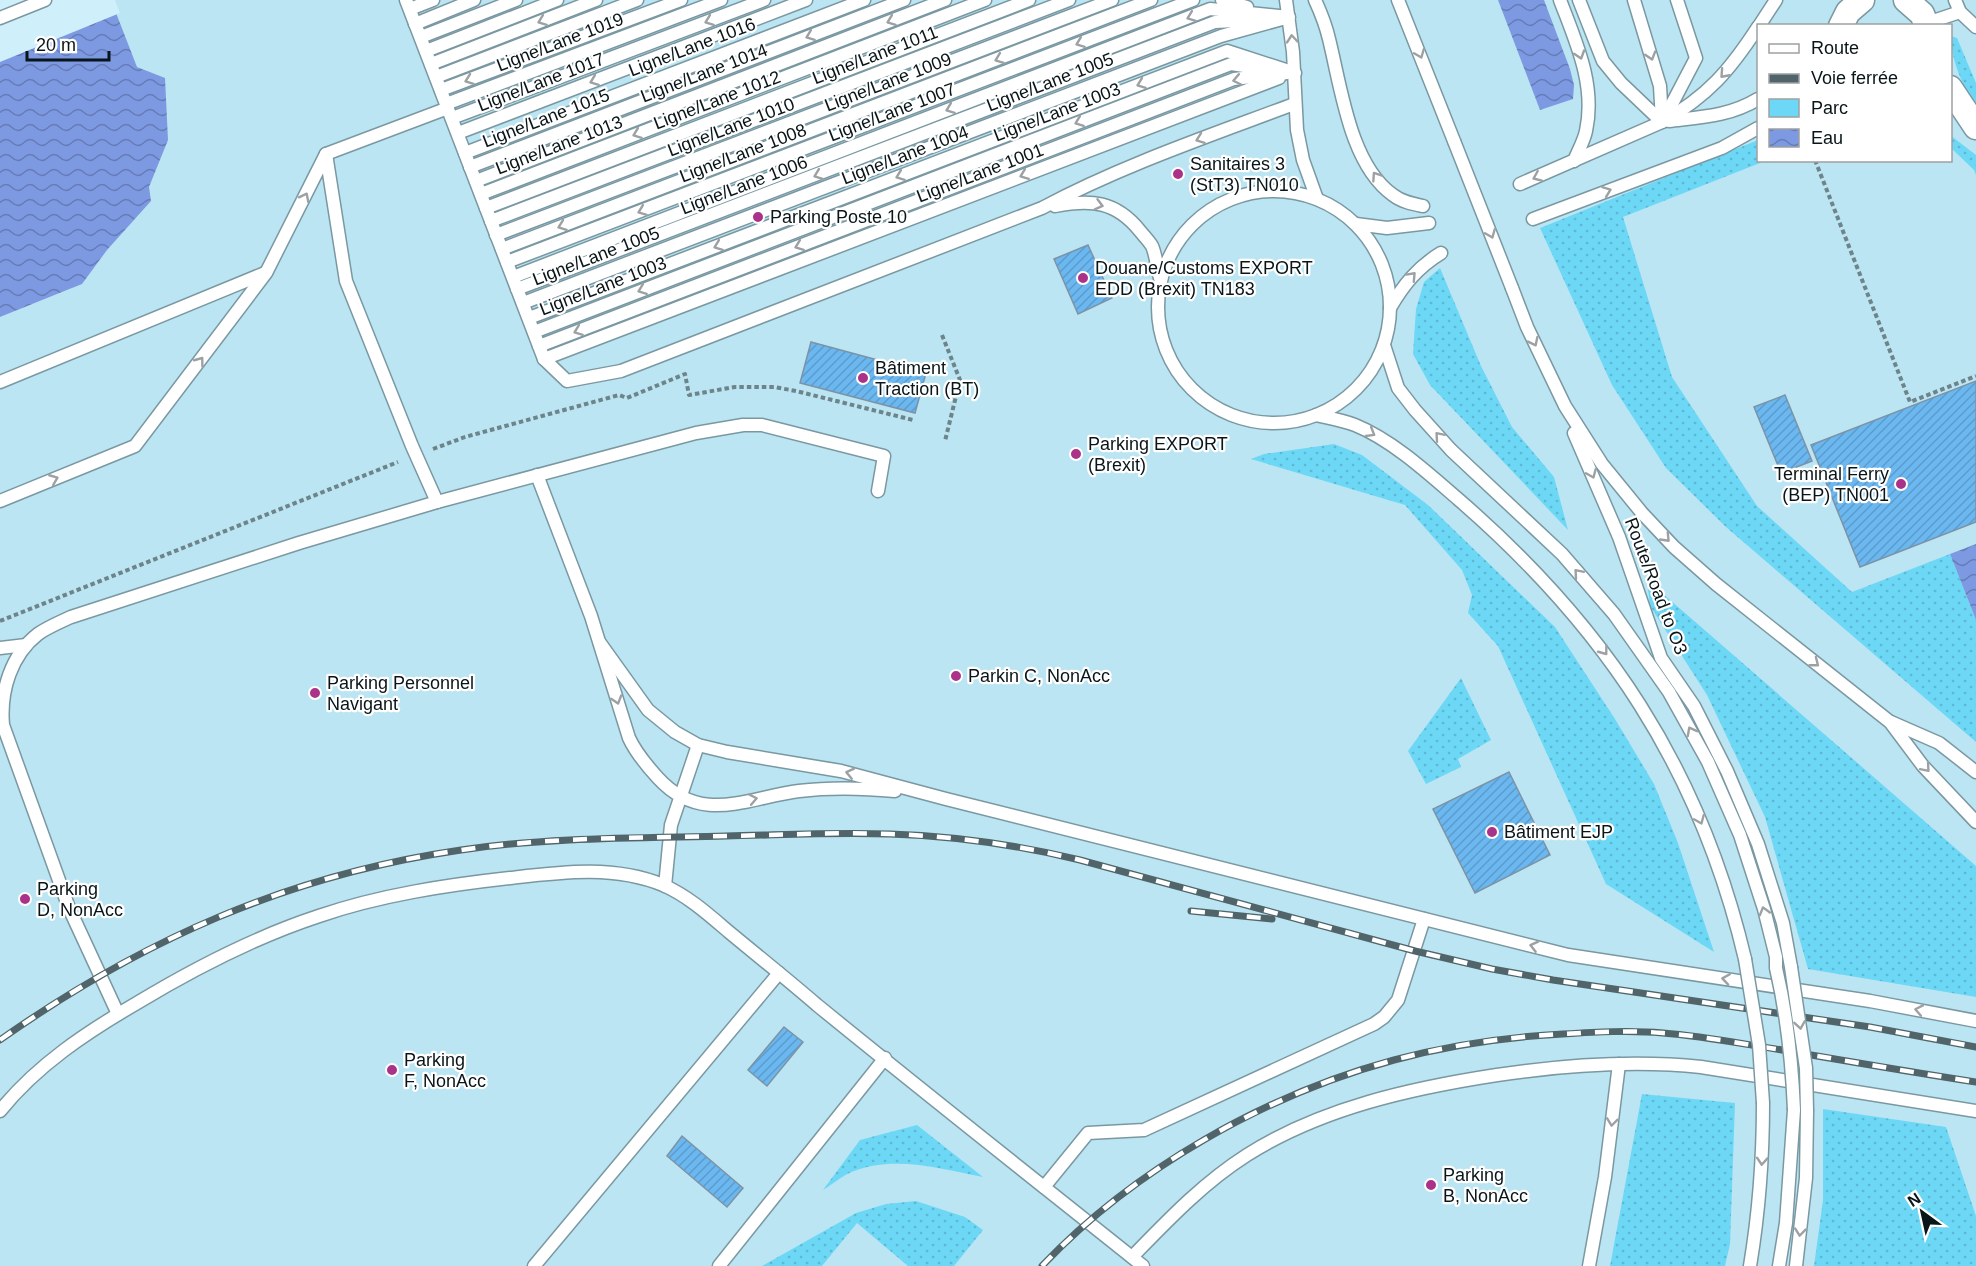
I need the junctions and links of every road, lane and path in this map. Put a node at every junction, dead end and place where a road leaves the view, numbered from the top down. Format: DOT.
graph roads {
  1 [pos="45,0"];
  2 [pos="433,0"];
  3 [pos="474,0"];
  4 [pos="516,0"];
  5 [pos="557,0"];
  6 [pos="596,0"];
  7 [pos="637,0"];
  8 [pos="681,0"];
  9 [pos="721,0"];
  10 [pos="764,0"];
  11 [pos="806,0"];
  12 [pos="864,0"];
  13 [pos="904,0"];
  14 [pos="945,0"];
  15 [pos="985,0"];
  16 [pos="1029,0"];
  17 [pos="1069,0"];
  18 [pos="1112,0"];
  19 [pos="1151,0"];
  20 [pos="1193,0"];
  21 [pos="1222,0"];
  22 [pos="1286,0"];
  23 [pos="1316,0"];
  24 [pos="1398,0"];
  25 [pos="1560,0"];
  26 [pos="1579,0"];
  27 [pos="1634,0"];
  28 [pos="1677,0"];
  29 [pos="1776,0"];
  30 [pos="1906,0"];
  31 [pos="1955,0"];
  32 [pos="408,5"];
  33 [pos="1960,12"];
  34 [pos="1289,17"];
  35 [pos="0,18"];
  36 [pos="416,24"];
  37 [pos="1760,24"];
  38 [pos="1927,24"];
  39 [pos="1976,27"];
  40 [pos="1757,29"];
  41 [pos="421,37"];
  42 [pos="426,51"];
  43 [pos="431,64"];
  44 [pos="1295,73"];
  45 [pos="436,77"];
  46 [pos="441,90"];
  47 [pos="1952,91"];
  48 [pos="1757,100"];
  49 [pos="1294,104"];
  50 [pos="448,110"];
  51 [pos="1662,122"];
  52 [pos="1952,123"];
  53 [pos="1976,127"];
  54 [pos="1757,129"];
  55 [pos="458,133"];
  56 [pos="1976,141"];
  57 [pos="465,153"];
  58 [pos="326,154"];
  59 [pos="1574,161"];
  60 [pos="1816,162"];
  61 [pos="470,167"];
  62 [pos="476,181"];
  63 [pos="1520,184"];
  64 [pos="481,194"];
  65 [pos="1317,199"];
  66 [pos="1423,206"];
  67 [pos="486,208"];
  68 [pos="1042,208"];
  69 [pos="1533,219"];
  70 [pos="491,221"];
  71 [pos="1429,223"];
  72 [pos="1356,224"];
  73 [pos="496,235"];
  74 [pos="502,249"];
  75 [pos="1441,253"];
  76 [pos="507,262"];
  77 [pos="266,273"];
  78 [pos="513,277"];
  79 [pos="1160,280"];
  80 [pos="517,289"];
  81 [pos="523,303"];
  82 [pos="1390,308"];
  83 [pos="529,318"];
  84 [pos="534,332"];
  85 [pos="942,335"];
  86 [pos="1384,345"];
  87 [pos="539,346"];
  88 [pos="544,359"];
  89 [pos="1976,376"];
  90 [pos="0,382"];
  91 [pos="1552,382"];
  92 [pos="1316,416"];
  93 [pos="913,420"];
  94 [pos="945,441"];
  95 [pos="415,455"];
  96 [pos="537,475"];
  97 [pos="878,491"];
  98 [pos="0,501"];
  99 [pos="437,501"];
  100 [pos="0,621"];
  101 [pos="600,644"];
  102 [pos="26,645"];
  103 [pos="0,648"];
  104 [pos="1890,722"];
  105 [pos="698,745"];
  106 [pos="1976,772"];
  107 [pos="926,794"];
  108 [pos="680,798"];
  109 [pos="1976,822"];
  110 [pos="665,886"];
  111 [pos="1424,919"];
  112 [pos="779,973"];
  113 [pos="118,1014"];
  114 [pos="1976,1021"];
  115 [pos="885,1058"];
  116 [pos="1619,1064"];
  117 [pos="1976,1110"];
  118 [pos="0,1111"];
  119 [pos="1044,1187"];
  120 [pos="1132,1257"];
  121 [pos="720,1265"];
  122 [pos="534,1266"];
  123 [pos="1143,1266"];
  124 [pos="1589,1266"];
  125 [pos="1750,1266"];
  126 [pos="1779,1266"];
  127 [pos="1796,1266"];
  1 -- 35 [label="lane"];
  2 -- 32 [label="lane"];
  3 -- 36 [label="lane"];
  4 -- 41 [label="lane"];
  5 -- 42 [label="lane"];
  6 -- 43 [label="lane, one-way"];
  7 -- 45 [label="lane"];
  8 -- 46 [label="lane, one-way"];
  9 -- 50 [label="lane, Ligne/Lane 1019"];
  10 -- 50 [label="lane, one-way"];
  11 -- 55 [label="lane, Ligne/Lane 1017, one-way"];
  12 -- 57 [label="lane, Ligne/Lane 1016"];
  13 -- 61 [label="lane, Ligne/Lane 1015, one-way"];
  14 -- 62 [label="lane, Ligne/Lane 1014, one-way"];
  15 -- 64 [label="lane, Ligne/Lane 1013, one-way"];
  16 -- 67 [label="lane, Ligne/Lane 1012"];
  17 -- 70 [label="lane, Ligne/Lane 1011"];
  18 -- 73 [label="lane, Ligne/Lane 1010"];
  19 -- 74 [label="lane, Ligne/Lane 1009, one-way"];
  20 -- 76 [label="lane, Ligne/Lane 1008, one-way"];
  21 -- 34 [label="lane"];
  22 -- 34 [label="lane"];
  66 -- 23 [label="lane, one-way"];
  24 -- 91 [label="lane, one-way, bridge"];
  25 -- 59 [label="lane, one-way"];
  26 -- 51 [label="lane"];
  27 -- 51 [label="lane, one-way"];
  28 -- 51 [label="lane"];
  29 -- 37 [label="lane"];
  30 -- 38 [label="street"];
  31 -- 33 [label="lane"];
  32 -- 36 [label="lane"];
  33 -- 38 [label="lane"];
  33 -- 39 [label="lane"];
  44 -- 34 [label="lane, one-way"];
  34 -- 78 [label="lane, Ligne/Lane 1007, one-way"];
  34 -- 80 [label="lane, Ligne/Lane 1006, one-way"];
  34 -- 81 [label="lane, Ligne/Lane 1005"];
  36 -- 41 [label="lane"];
  40 -- 51 [label="lane, one-way"];
  41 -- 42 [label="lane"];
  42 -- 43 [label="lane"];
  43 -- 45 [label="lane"];
  44 -- 49 [label="lane"];
  44 -- 83 [label="lane, Ligne/Lane 1004, one-way"];
  44 -- 84 [label="lane, Ligne/Lane 1003, one-way"];
  44 -- 87 [label="lane, one-way"];
  44 -- 88 [label="lane, Ligne/Lane 1001, one-way"];
  45 -- 46 [label="lane"];
  46 -- 50 [label="lane"];
  47 -- 53 [label="street"];
  48 -- 51 [label="lane"];
  49 -- 65 [label="lane"];
  49 -- 68 [label="lane, one-way"];
  50 -- 55 [label="lane"];
  50 -- 58 [label="lane"];
  51 -- 59 [label="lane"];
  52 -- 56 [label="street"];
  69 -- 54 [label="lane, one-way"];
  55 -- 57 [label="lane"];
  57 -- 61 [label="lane"];
  77 -- 58 [label="lane, one-way"];
  58 -- 95 [label="lane"];
  59 -- 63 [label="lane, one-way"];
  60 -- 89 [label="path"];
  61 -- 62 [label="lane"];
  62 -- 64 [label="lane"];
  64 -- 67 [label="lane"];
  65 -- 72 [label="lane"];
  65 -- 79 [label="lane"];
  67 -- 70 [label="lane"];
  68 -- 79 [label="lane, one-way"];
  68 -- 88 [label="lane"];
  70 -- 73 [label="lane"];
  71 -- 72 [label="lane"];
  72 -- 82 [label="lane"];
  73 -- 74 [label="lane"];
  74 -- 76 [label="lane"];
  82 -- 75 [label="lane, one-way"];
  76 -- 78 [label="lane"];
  77 -- 90 [label="lane"];
  98 -- 77 [label="lane, one-way"];
  78 -- 80 [label="lane"];
  79 -- 92 [label="lane"];
  80 -- 81 [label="lane"];
  81 -- 83 [label="lane"];
  82 -- 86 [label="lane"];
  83 -- 84 [label="lane"];
  84 -- 87 [label="lane"];
  85 -- 94 [label="path"];
  86 -- 92 [label="lane"];
  126 -- 86 [label="lane, one-way, bridge"];
  87 -- 88 [label="lane"];
  91 -- 104 [label="lane, one-way"];
  91 -- 127 [label="lane, Route/Road to O3, one-way, bridge"];
  92 -- 125 [label="lane, one-way, bridge"];
  93 -- 95 [label="path"];
  95 -- 99 [label="lane"];
  95 -- 100 [label="path"];
  96 -- 97 [label="lane"];
  96 -- 99 [label="lane"];
  96 -- 101 [label="lane"];
  99 -- 102 [label="lane"];
  101 -- 105 [label="lane"];
  101 -- 108 [label="lane, one-way"];
  102 -- 103 [label="lane"];
  102 -- 113 [label="lane"];
  104 -- 106 [label="lane"];
  104 -- 109 [label="lane, one-way"];
  107 -- 105 [label="lane, one-way"];
  105 -- 108 [label="lane"];
  108 -- 107 [label="lane, one-way"];
  107 -- 111 [label="lane"];
  108 -- 110 [label="lane"];
  110 -- 112 [label="lane"];
  110 -- 113 [label="lane"];
  114 -- 111 [label="lane, one-way"];
  111 -- 119 [label="lane"];
  112 -- 115 [label="lane"];
  112 -- 122 [label="lane"];
  113 -- 118 [label="lane"];
  115 -- 119 [label="lane"];
  115 -- 121 [label="lane"];
  116 -- 117 [label="lane"];
  116 -- 120 [label="lane"];
  116 -- 124 [label="lane, one-way"];
  119 -- 120 [label="lane"];
  120 -- 123 [label="lane"];
}
